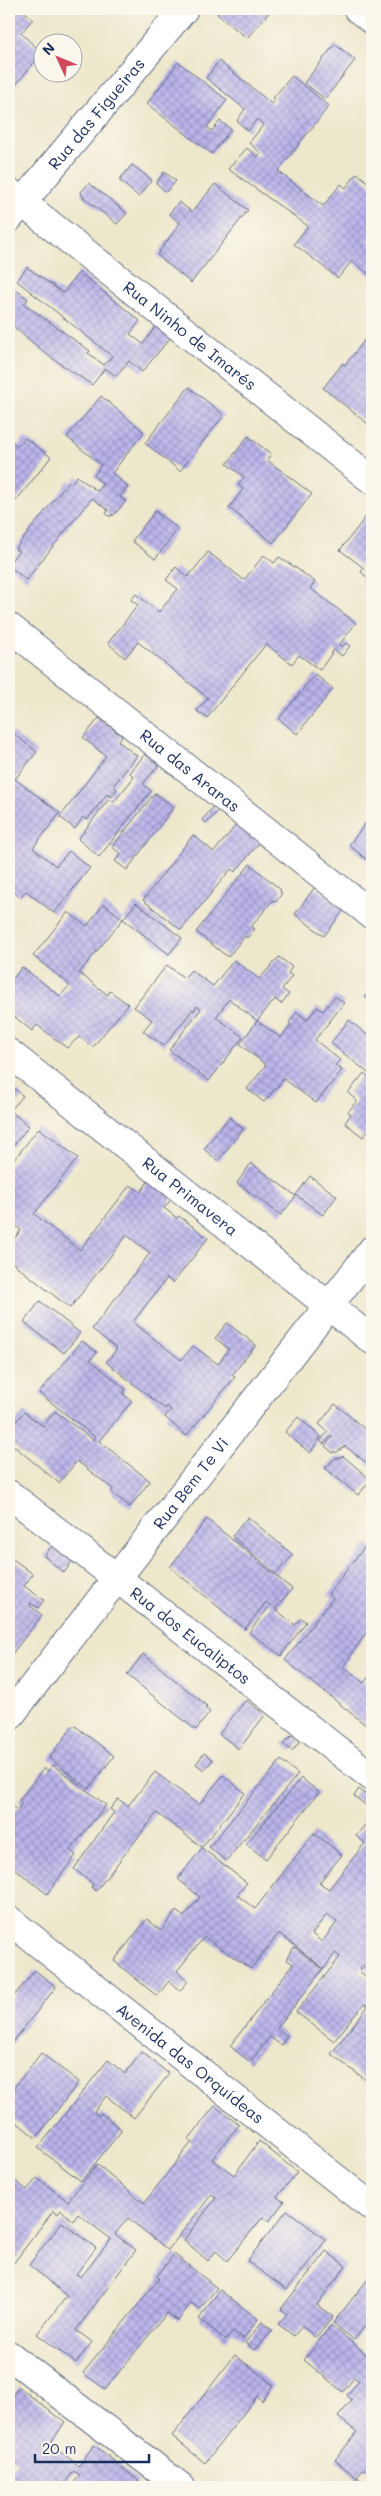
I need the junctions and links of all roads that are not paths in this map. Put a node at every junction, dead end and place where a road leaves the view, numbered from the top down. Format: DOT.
graph roads {
  1 [pos="184,9"];
  2 [pos="358,9"];
  3 [pos="372,20"];
  4 [pos="13,204"];
  5 [pos="372,480"];
  6 [pos="9,627"];
  7 [pos="372,915"];
  8 [pos="9,1053"];
  9 [pos="372,1250"];
  10 [pos="329,1307"];
  11 [pos="372,1340"];
  12 [pos="9,1494"];
  13 [pos="116,1580"];
  14 [pos="9,1717"];
  15 [pos="372,1777"];
  16 [pos="9,1920"];
  17 [pos="372,2207"];
  18 [pos="9,2355"];
  19 [pos="181,2487"];
  1 -- 4 [label="street, Rua das Figueiras"];
  2 -- 3 [label="street"];
  4 -- 5 [label="street, Rua Ninho de Imarés"];
  6 -- 7 [label="street, Rua das Araras"];
  8 -- 10 [label="street, Rua Primavera"];
  9 -- 10 [label="street, Rua Bem Te Vi"];
  10 -- 11 [label="street, Rua Primavera"];
  10 -- 13 [label="street, Rua Bem Te Vi"];
  12 -- 13 [label="street, Rua dos Eucaliptos"];
  13 -- 14 [label="street, Rua Bem Te Vi"];
  13 -- 15 [label="street, Rua dos Eucaliptos"];
  16 -- 17 [label="street, Avenida das Orquídeas"];
  18 -- 19 [label="street"];
}
